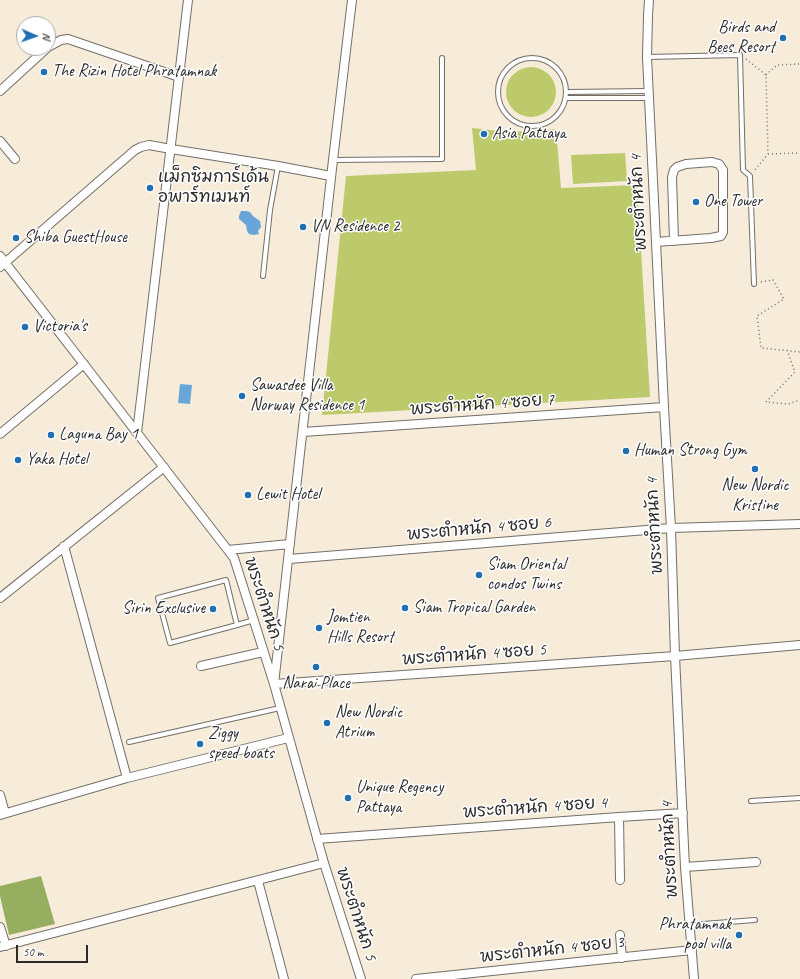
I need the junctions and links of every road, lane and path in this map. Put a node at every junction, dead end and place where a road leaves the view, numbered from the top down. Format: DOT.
graph roads {
  1 [pos="188,0"];
  2 [pos="352,0"];
  3 [pos="649,0"];
  4 [pos="56,43"];
  5 [pos="740,55"];
  6 [pos="38,56"];
  7 [pos="648,57"];
  8 [pos="442,58"];
  9 [pos="800,64"];
  10 [pos="766,75"];
  11 [pos="179,77"];
  12 [pos="0,91"];
  13 [pos="567,92"];
  14 [pos="649,95"];
  15 [pos="566,98"];
  16 [pos="0,141"];
  17 [pos="171,148"];
  18 [pos="800,153"];
  19 [pos="768,154"];
  20 [pos="15,159"];
  21 [pos="333,160"];
  22 [pos="278,166"];
  23 [pos="331,176"];
  24 [pos="750,176"];
  25 [pos="674,241"];
  26 [pos="656,242"];
  27 [pos="2,262"];
  28 [pos="263,276"];
  29 [pos="754,284"];
  30 [pos="787,350"];
  31 [pos="800,352"];
  32 [pos="84,364"];
  33 [pos="800,400"];
  34 [pos="664,407"];
  35 [pos="303,432"];
  36 [pos="137,433"];
  37 [pos="0,434"];
  38 [pos="164,467"];
  39 [pos="800,524"];
  40 [pos="671,528"];
  41 [pos="290,544"];
  42 [pos="64,546"];
  43 [pos="228,550"];
  44 [pos="289,559"];
  45 [pos="0,598"];
  46 [pos="254,620"];
  47 [pos="237,624"];
  48 [pos="800,645"];
  49 [pos="264,652"];
  50 [pos="675,656"];
  51 [pos="201,666"];
  52 [pos="274,684"];
  53 [pos="280,708"];
  54 [pos="288,738"];
  55 [pos="129,742"];
  56 [pos="127,778"];
  57 [pos="0,795"];
  58 [pos="800,798"];
  59 [pos="750,801"];
  60 [pos="683,813"];
  61 [pos="3,814"];
  62 [pos="619,817"];
  63 [pos="317,838"];
  64 [pos="756,862"];
  65 [pos="324,863"];
  66 [pos="685,867"];
  67 [pos="258,880"];
  68 [pos="620,880"];
  69 [pos="755,920"];
  70 [pos="690,925"];
  71 [pos="0,927"];
  72 [pos="620,934"];
  73 [pos="3,946"];
  74 [pos="692,950"];
  75 [pos="622,958"];
  76 [pos="284,979"];
  77 [pos="361,979"];
  78 [pos="416,979"];
  79 [pos="694,979"];
  1 -- 11 [label="street"];
  2 -- 21 [label="street"];
  3 -- 7 [label="street, พระตำหนัก 4"];
  4 -- 11 [label="street"];
  5 -- 7 [label="lane"];
  5 -- 10 [label="path"];
  5 -- 24 [label="lane"];
  6 -- 12 [label="street"];
  7 -- 14 [label="street, พระตำหนัก 4"];
  8 -- 21 [label="lane"];
  9 -- 10 [label="path"];
  10 -- 19 [label="path"];
  11 -- 17 [label="street"];
  13 -- 14 [label="lane"];
  13 -- 15 [label="lane"];
  13 -- 15 [label="lane"];
  14 -- 15 [label="lane"];
  14 -- 26 [label="street, พระตำหนัก 4"];
  16 -- 20 [label="street"];
  17 -- 22 [label="street"];
  17 -- 27 [label="street"];
  17 -- 36 [label="street"];
  18 -- 19 [label="path"];
  19 -- 24 [label="path"];
  21 -- 23 [label="street"];
  22 -- 23 [label="street"];
  22 -- 28 [label="lane"];
  23 -- 35 [label="street"];
  24 -- 29 [label="lane"];
  25 -- 25 [label="street"];
  25 -- 26 [label="street"];
  26 -- 34 [label="street, พระตำหนัก 4"];
  27 -- 32 [label="street, พระตำหนัก 5"];
  29 -- 30 [label="path"];
  30 -- 31 [label="path"];
  30 -- 33 [label="path"];
  32 -- 36 [label="street, พระตำหนัก 5"];
  32 -- 37 [label="street"];
  34 -- 35 [label="street, พระตำหนัก 4 ซอย 7"];
  34 -- 40 [label="street, พระตำหนัก 4"];
  35 -- 41 [label="street"];
  36 -- 38 [label="street, พระตำหนัก 5"];
  38 -- 42 [label="street"];
  38 -- 43 [label="street, พระตำหนัก 5"];
  39 -- 40 [label="street, พระตำหนัก 4 ซอย 6"];
  40 -- 44 [label="street, พระตำหนัก 4 ซอย 6"];
  40 -- 50 [label="street, พระตำหนัก 4"];
  41 -- 43 [label="street"];
  41 -- 44 [label="street"];
  42 -- 45 [label="street"];
  42 -- 56 [label="street"];
  43 -- 46 [label="street, พระตำหนัก 5"];
  44 -- 52 [label="street"];
  46 -- 47 [label="lane"];
  46 -- 49 [label="street, พระตำหนัก 5"];
  47 -- 47 [label="lane"];
  48 -- 50 [label="street, พระตำหนัก 4 ซอย 5"];
  49 -- 51 [label="street"];
  49 -- 52 [label="street, พระตำหนัก 5"];
  50 -- 52 [label="street, พระตำหนัก 4 ซอย 5"];
  50 -- 60 [label="street, พระตำหนัก 4"];
  52 -- 53 [label="street, พระตำหนัก 5"];
  53 -- 54 [label="street, พระตำหนัก 5"];
  53 -- 55 [label="lane"];
  54 -- 56 [label="street"];
  54 -- 63 [label="street, พระตำหนัก 5"];
  56 -- 61 [label="street"];
  57 -- 61 [label="street"];
  58 -- 59 [label="lane"];
  60 -- 62 [label="street, พระตำหนัก 4 ซอย 4"];
  60 -- 66 [label="street, พระตำหนัก 4"];
  62 -- 63 [label="street, พระตำหนัก 4 ซอย 4"];
  62 -- 68 [label="street"];
  63 -- 65 [label="street, พระตำหนัก 5"];
  64 -- 66 [label="street"];
  65 -- 67 [label="street"];
  65 -- 77 [label="street, พระตำหนัก 5"];
  66 -- 70 [label="street, พระตำหนัก 4"];
  67 -- 73 [label="street"];
  67 -- 76 [label="street"];
  69 -- 70 [label="lane"];
  70 -- 74 [label="street, พระตำหนัก 4"];
  71 -- 73 [label="street"];
  72 -- 75 [label="street"];
  74 -- 75 [label="street, พระตำหนัก 4 ซอย 3"];
  74 -- 79 [label="street, พระตำหนัก 4"];
  75 -- 78 [label="street, พระตำหนัก 4 ซอย 3"];
}
